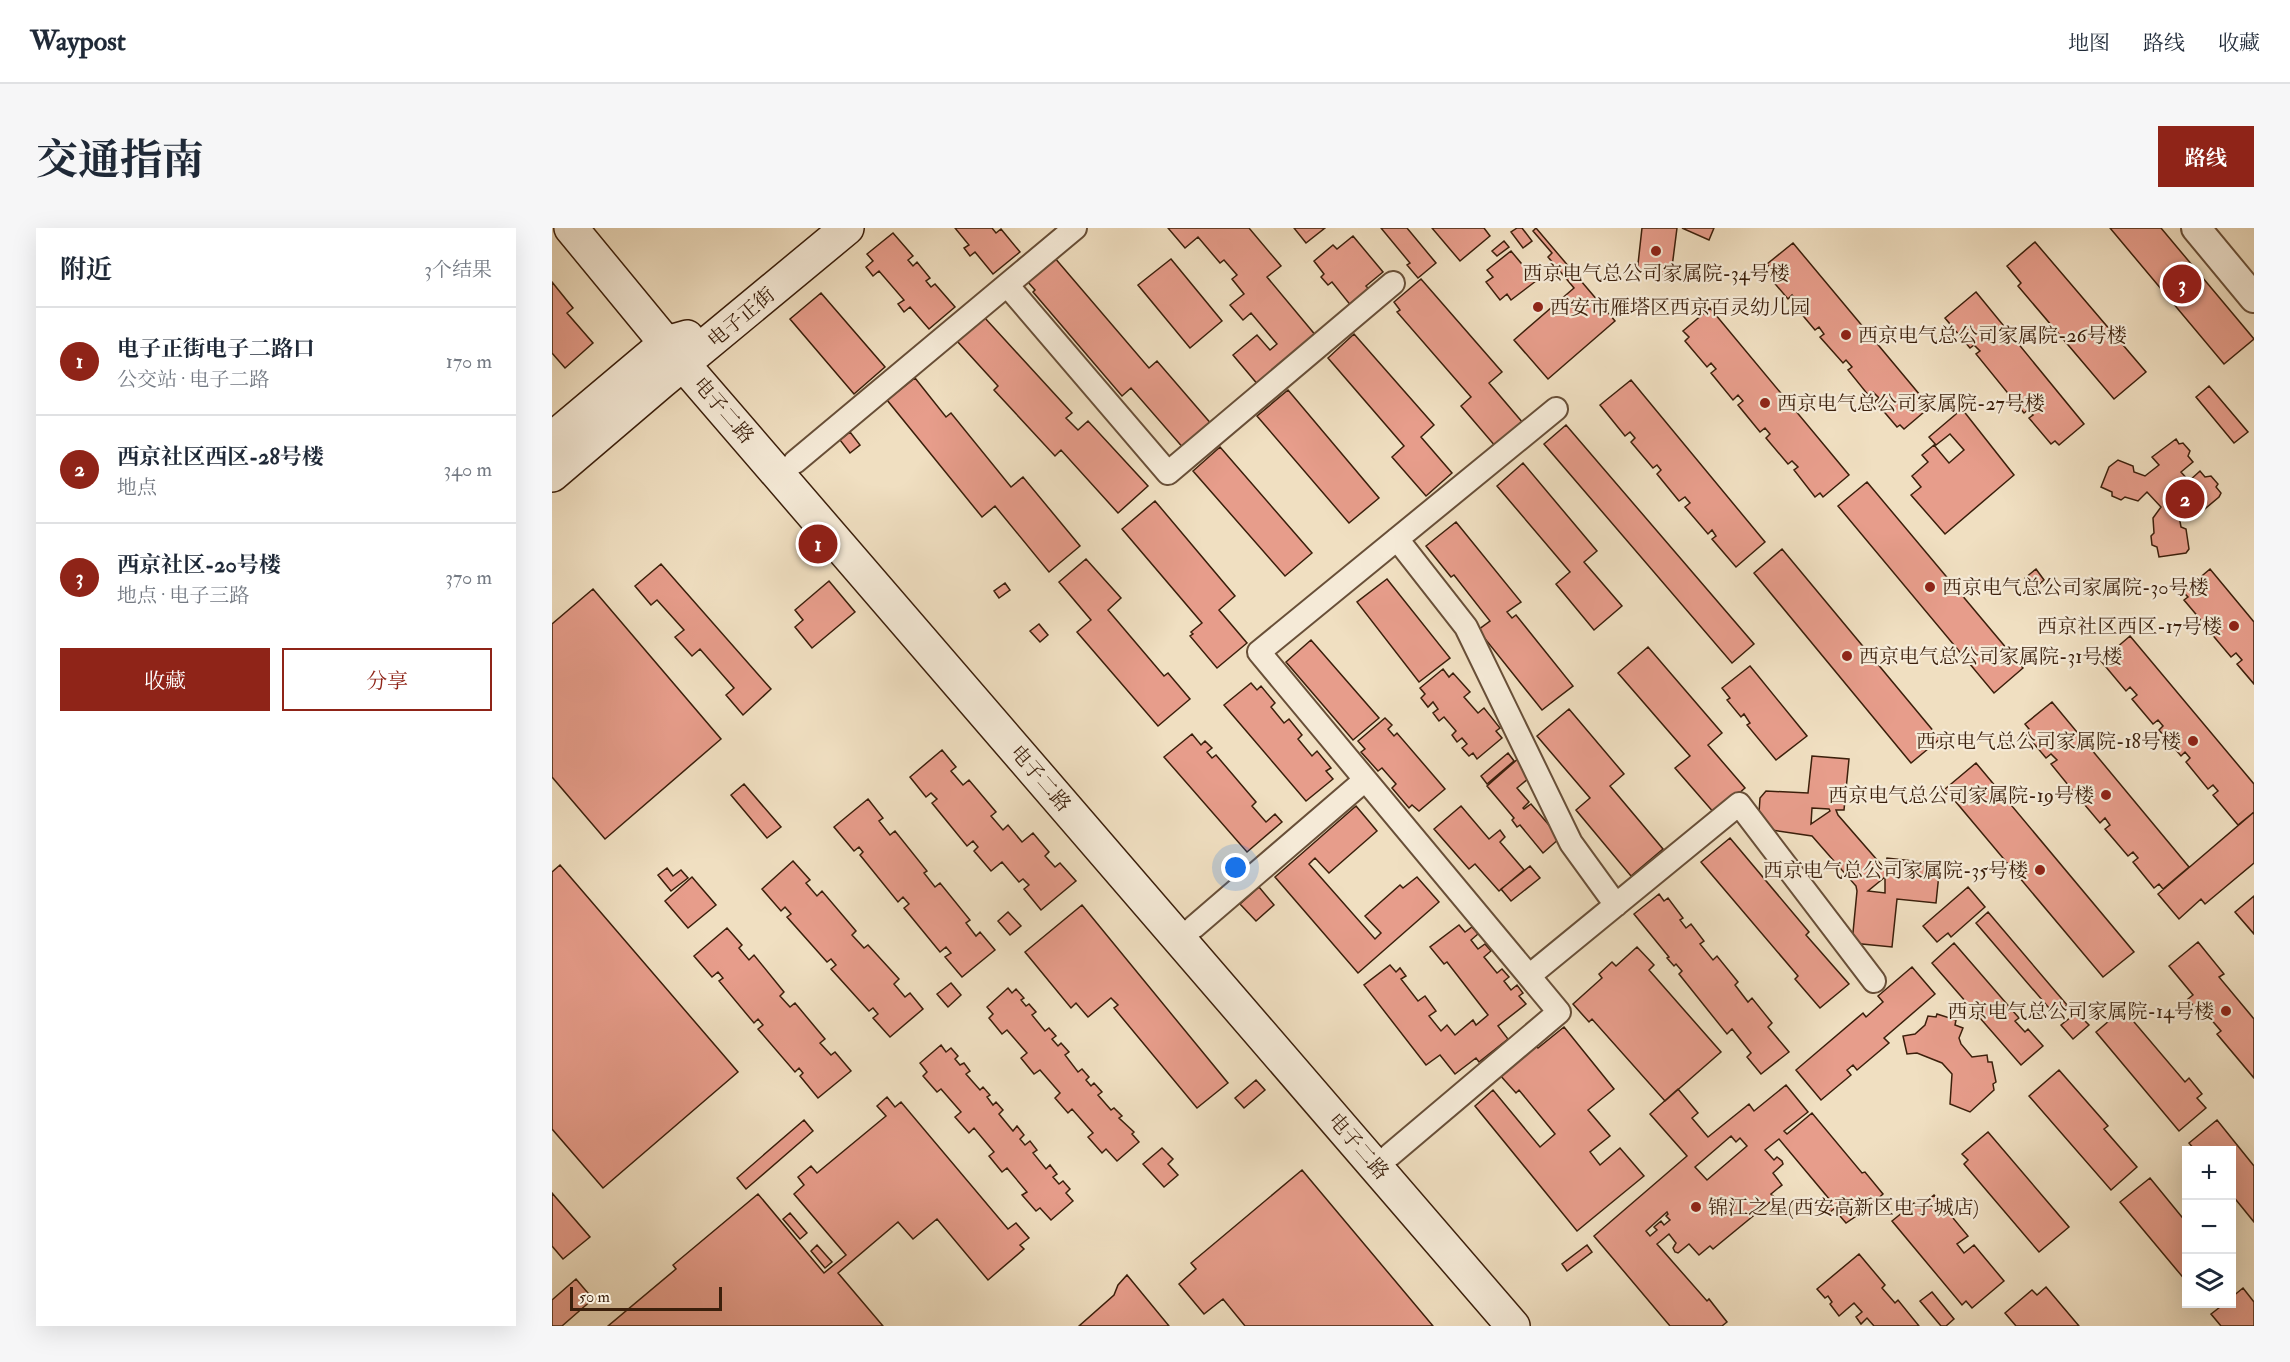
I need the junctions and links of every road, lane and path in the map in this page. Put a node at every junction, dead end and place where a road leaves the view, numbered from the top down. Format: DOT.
graph roads {
  1 [pos="571,228"];
  2 [pos="600,228"];
  3 [pos="817,228"];
  4 [pos="848,228"];
  5 [pos="1075,228"];
  6 [pos="2196,228"];
  7 [pos="1393,283"];
  8 [pos="1007,285"];
  9 [pos="2254,298"];
  10 [pos="685,348"];
  11 [pos="1556,409"];
  12 [pos="552,439"];
  13 [pos="795,462"];
  14 [pos="552,475"];
  15 [pos="1397,539"];
  16 [pos="1365,780"];
  17 [pos="1616,905"];
  18 [pos="1194,927"];
  19 [pos="1529,976"];
  20 [pos="1874,981"];
  21 [pos="1390,1155"];
  22 [pos="1513,1326"];
  23 [pos="1538,1326"];
  1 -- 10 [label="main road, 电子二路"];
  2 -- 10 [label="main road, 电子二路"];
  3 -- 10 [label="main road, 电子正街"];
  4 -- 10 [label="main road, 电子正街"];
  5 -- 8 [label="street"];
  6 -- 9 [label="street"];
  7 -- 8 [label="street"];
  8 -- 13 [label="street"];
  10 -- 12 [label="main road, 电子正街"];
  10 -- 13 [label="main road, 电子二路"];
  10 -- 14 [label="main road, 电子正街"];
  10 -- 22 [label="main road, 电子二路"];
  11 -- 15 [label="street"];
  13 -- 18 [label="main road, 电子二路"];
  15 -- 16 [label="street"];
  15 -- 17 [label="street"];
  16 -- 18 [label="street"];
  16 -- 19 [label="street"];
  17 -- 19 [label="street"];
  17 -- 20 [label="street"];
  18 -- 21 [label="main road, 电子二路"];
  19 -- 21 [label="street"];
  21 -- 23 [label="main road, 电子二路"];
}
